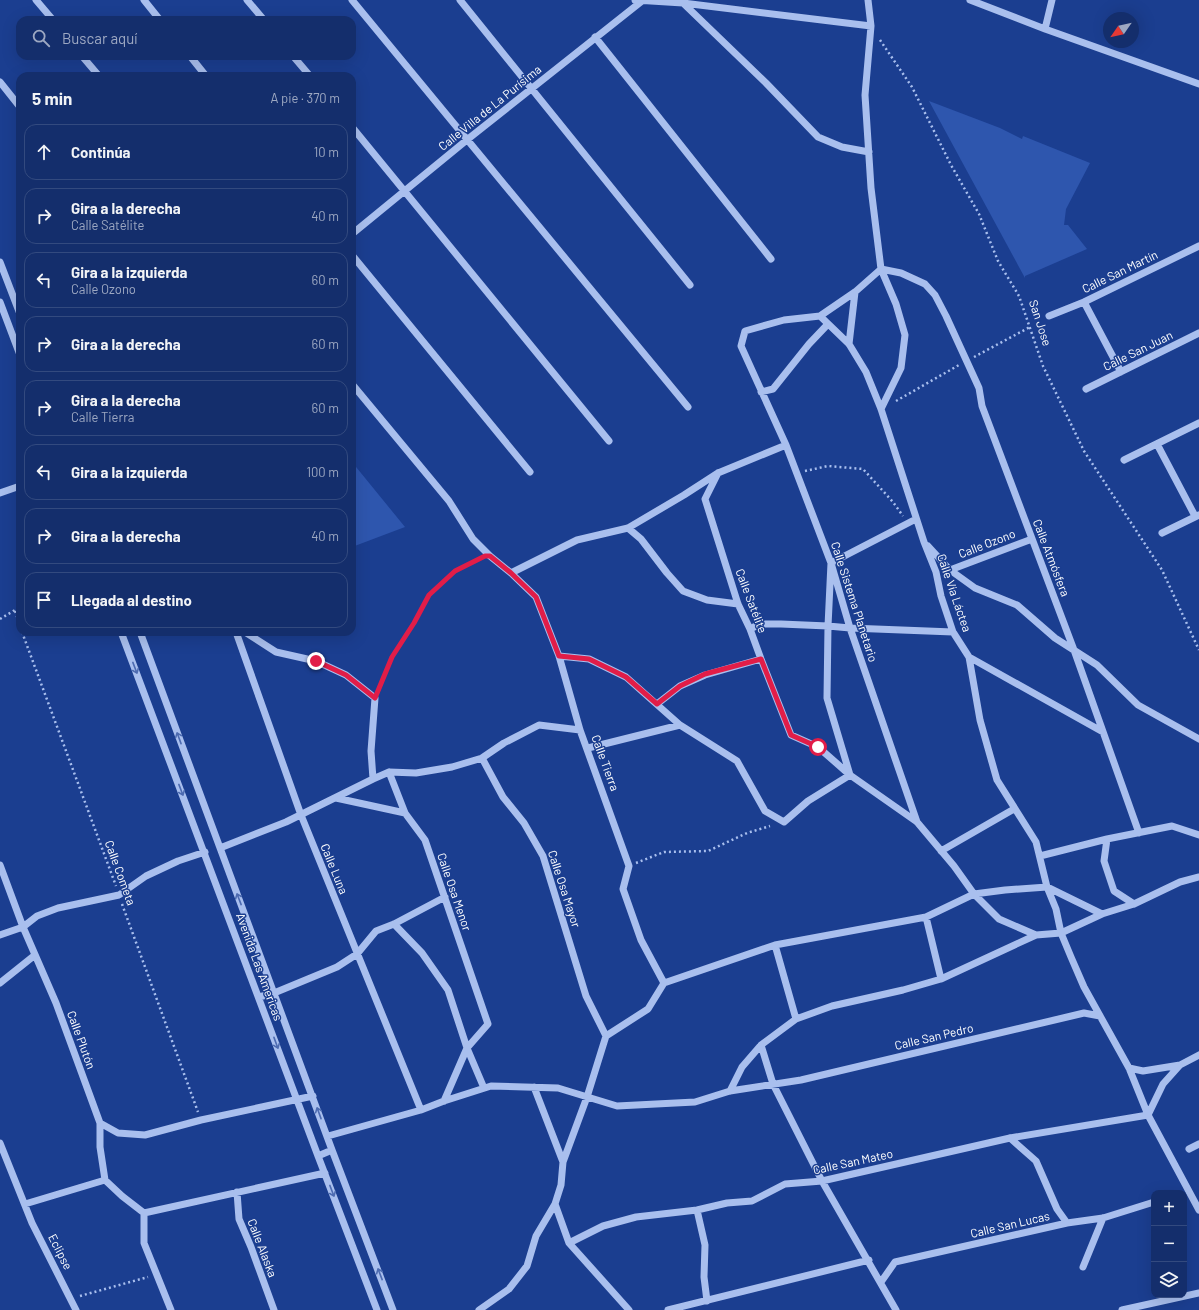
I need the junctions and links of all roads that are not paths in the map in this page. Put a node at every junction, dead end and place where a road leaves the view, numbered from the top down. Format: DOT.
graph roads {
  1 [pos="36,0"];
  2 [pos="144,0"];
  3 [pos="352,0"];
  4 [pos="460,0"];
  5 [pos="635,0"];
  6 [pos="868,0"];
  7 [pos="970,0"];
  8 [pos="1052,0"];
  9 [pos="248,1"];
  10 [pos="642,1"];
  11 [pos="683,3"];
  12 [pos="50,16"];
  13 [pos="157,16"];
  14 [pos="261,16"];
  15 [pos="871,26"];
  16 [pos="1044,29"];
  17 [pos="595,37"];
  18 [pos="85,60"];
  19 [pos="193,60"];
  20 [pos="296,60"];
  21 [pos="96,72"];
  22 [pos="203,72"];
  23 [pos="307,72"];
  24 [pos="0,82"];
  25 [pos="1199,84"];
  26 [pos="531,88"];
  27 [pos="16,102"];
  28 [pos="356,132"];
  29 [pos="468,139"];
  30 [pos="869,152"];
  31 [pos="405,191"];
  32 [pos="356,231"];
  33 [pos="1199,246"];
  34 [pos="772,259"];
  35 [pos="356,260"];
  36 [pos="0,262"];
  37 [pos="881,269"];
  38 [pos="690,285"];
  39 [pos="856,292"];
  40 [pos="0,302"];
  41 [pos="1084,302"];
  42 [pos="16,304"];
  43 [pos="820,316"];
  44 [pos="1049,316"];
  45 [pos="828,324"];
  46 [pos="1199,333"];
  47 [pos="16,344"];
  48 [pos="849,344"];
  49 [pos="1121,372"];
  50 [pos="356,389"];
  51 [pos="1086,389"];
  52 [pos="761,392"];
  53 [pos="688,407"];
  54 [pos="882,409"];
  55 [pos="1199,423"];
  56 [pos="609,441"];
  57 [pos="1157,444"];
  58 [pos="786,445"];
  59 [pos="1124,460"];
  60 [pos="530,472"];
  61 [pos="718,473"];
  62 [pos="16,488"];
  63 [pos="0,494"];
  64 [pos="1197,516"];
  65 [pos="916,519"];
  66 [pos="628,528"];
  67 [pos="1162,533"];
  68 [pos="1032,539"];
  69 [pos="924,542"];
  70 [pos="831,563"];
  71 [pos="950,570"];
  72 [pos="511,573"];
  73 [pos="738,604"];
  74 [pos="828,626"];
  75 [pos="850,628"];
  76 [pos="750,629"];
  77 [pos="953,632"];
  78 [pos="123,636"];
  79 [pos="141,636"];
  80 [pos="237,636"];
  81 [pos="251,636"];
  82 [pos="1074,650"];
  83 [pos="559,656"];
  84 [pos="969,657"];
  85 [pos="761,659"];
  86 [pos="657,704"];
  87 [pos="680,725"];
  88 [pos="580,730"];
  89 [pos="1103,732"];
  90 [pos="1199,739"];
  91 [pos="588,748"];
  92 [pos="482,758"];
  93 [pos="389,772"];
  94 [pos="850,775"];
  95 [pos="373,779"];
  96 [pos="336,798"];
  97 [pos="1014,809"];
  98 [pos="405,813"];
  99 [pos="301,815"];
  100 [pos="917,822"];
  101 [pos="1139,833"];
  102 [pos="1199,835"];
  103 [pos="1107,839"];
  104 [pos="220,848"];
  105 [pos="941,851"];
  106 [pos="205,852"];
  107 [pos="1040,856"];
  108 [pos="0,865"];
  109 [pos="1199,877"];
  110 [pos="1047,887"];
  111 [pos="974,894"];
  112 [pos="445,897"];
  113 [pos="1134,904"];
  114 [pos="1102,914"];
  115 [pos="926,917"];
  116 [pos="394,924"];
  117 [pos="22,927"];
  118 [pos="1061,932"];
  119 [pos="0,935"];
  120 [pos="1036,935"];
  121 [pos="775,945"];
  122 [pos="356,954"];
  123 [pos="35,955"];
  124 [pos="941,979"];
  125 [pos="0,983"];
  126 [pos="664,983"];
  127 [pos="274,993"];
  128 [pos="259,997"];
  129 [pos="1100,1016"];
  130 [pos="796,1019"];
  131 [pos="606,1036"];
  132 [pos="761,1045"];
  133 [pos="467,1048"];
  134 [pos="1199,1056"];
  135 [pos="1180,1065"];
  136 [pos="1129,1068"];
  137 [pos="773,1084"];
  138 [pos="534,1087"];
  139 [pos="484,1088"];
  140 [pos="730,1091"];
  141 [pos="313,1096"];
  142 [pos="587,1097"];
  143 [pos="297,1099"];
  144 [pos="444,1101"];
  145 [pos="421,1110"];
  146 [pos="1148,1115"];
  147 [pos="100,1123"];
  148 [pos="328,1136"];
  149 [pos="1010,1138"];
  150 [pos="0,1143"];
  151 [pos="1199,1144"];
  152 [pos="1189,1149"];
  153 [pos="332,1150"];
  154 [pos="318,1156"];
  155 [pos="563,1162"];
  156 [pos="325,1173"];
  157 [pos="105,1180"];
  158 [pos="822,1181"];
  159 [pos="1186,1190"];
  160 [pos="237,1192"];
  161 [pos="1187,1192"];
  162 [pos="1151,1203"];
  163 [pos="24,1204"];
  164 [pos="555,1204"];
  165 [pos="697,1210"];
  166 [pos="1199,1210"];
  167 [pos="144,1213"];
  168 [pos="1103,1218"];
  169 [pos="1067,1223"];
  170 [pos="569,1243"];
  171 [pos="868,1260"];
  172 [pos="1083,1267"];
  173 [pos="881,1282"];
  174 [pos="1199,1293"];
  175 [pos="707,1301"];
  176 [pos="76,1310"];
  177 [pos="171,1310"];
  178 [pos="274,1310"];
  179 [pos="377,1310"];
  180 [pos="394,1310"];
  181 [pos="479,1310"];
  182 [pos="629,1310"];
  183 [pos="668,1310"];
  184 [pos="896,1310"];
  185 [pos="1122,1310"];
  1 -- 12 [label="street"];
  2 -- 13 [label="street"];
  3 -- 29 [label="street"];
  4 -- 26 [label="street"];
  5 -- 10 [label="street"];
  6 -- 15 [label="street"];
  7 -- 16 [label="street"];
  8 -- 16 [label="street"];
  9 -- 14 [label="street"];
  10 -- 11 [label="street"];
  10 -- 17 [label="street, Calle Villa de La Purísima"];
  11 -- 15 [label="street"];
  11 -- 30 [label="street"];
  15 -- 30 [label="street"];
  16 -- 25 [label="street"];
  17 -- 26 [label="street, Calle Villa de La Purísima"];
  17 -- 34 [label="street"];
  18 -- 21 [label="street"];
  19 -- 22 [label="street"];
  20 -- 23 [label="street"];
  24 -- 27 [label="street"];
  26 -- 29 [label="street, Calle Villa de La Purísima"];
  26 -- 38 [label="street"];
  28 -- 31 [label="street"];
  29 -- 31 [label="street, Calle Villa de La Purísima"];
  29 -- 53 [label="street"];
  30 -- 37 [label="street"];
  31 -- 32 [label="street, Calle Villa de La Purísima"];
  31 -- 56 [label="street"];
  33 -- 41 [label="street, Calle San Martín"];
  35 -- 60 [label="street"];
  36 -- 42 [label="street"];
  37 -- 39 [label="street"];
  37 -- 54 [label="street"];
  37 -- 68 [label="street, Calle Atmósfera"];
  39 -- 43 [label="street"];
  39 -- 48 [label="street"];
  40 -- 47 [label="street"];
  41 -- 44 [label="street, Calle San Martín"];
  41 -- 49 [label="street"];
  43 -- 45 [label="street, Calle Vía Láctea"];
  43 -- 52 [label="street, Calle Sistema Planetario"];
  45 -- 48 [label="street, Calle Vía Láctea"];
  45 -- 52 [label="street"];
  46 -- 49 [label="street, Calle San Juan"];
  48 -- 54 [label="street, Calle Vía Láctea"];
  49 -- 51 [label="street, Calle San Juan"];
  50 -- 72 [label="street, Calle Tierra"];
  52 -- 58 [label="street, Calle Sistema Planetario"];
  54 -- 65 [label="street, Calle Vía Láctea"];
  55 -- 57 [label="street"];
  57 -- 59 [label="street"];
  57 -- 64 [label="street"];
  58 -- 61 [label="street"];
  58 -- 70 [label="street, Calle Sistema Planetario"];
  61 -- 66 [label="street"];
  61 -- 73 [label="street, Calle Satélite"];
  62 -- 63 [label="street"];
  64 -- 67 [label="street"];
  65 -- 69 [label="street, Calle Vía Láctea"];
  65 -- 70 [label="street"];
  66 -- 72 [label="street"];
  66 -- 73 [label="street"];
  68 -- 71 [label="street, Calle Ozono"];
  68 -- 82 [label="street, Calle Atmósfera"];
  69 -- 71 [label="street"];
  69 -- 77 [label="street, Calle Vía Láctea"];
  70 -- 74 [label="street"];
  70 -- 75 [label="street, Calle Sistema Planetario"];
  71 -- 82 [label="street"];
  72 -- 83 [label="street, Calle Tierra"];
  73 -- 76 [label="street, Calle Satélite"];
  74 -- 75 [label="street"];
  74 -- 76 [label="street"];
  74 -- 94 [label="street"];
  75 -- 77 [label="street"];
  75 -- 100 [label="street, Calle Sistema Planetario"];
  76 -- 85 [label="street, Calle Satélite"];
  77 -- 84 [label="street, Calle Vía Láctea"];
  78 -- 106 [label="street, Avenida Las Americas, one-way"];
  104 -- 79 [label="street, Avenida Las Americas, one-way"];
  80 -- 99 [label="street, Calle Luna"];
  81 -- 95 [label="street"];
  82 -- 89 [label="street, Calle Atmósfera"];
  82 -- 90 [label="street"];
  83 -- 86 [label="street"];
  83 -- 88 [label="street, Calle Tierra"];
  84 -- 89 [label="street"];
  84 -- 97 [label="street, Calle Vía Láctea"];
  85 -- 86 [label="street"];
  85 -- 94 [label="street, Calle Satélite"];
  86 -- 87 [label="street"];
  87 -- 91 [label="street"];
  87 -- 94 [label="street"];
  88 -- 91 [label="street, Calle Tierra"];
  88 -- 92 [label="street"];
  89 -- 101 [label="street, Calle Atmósfera"];
  91 -- 126 [label="street, Calle Tierra"];
  92 -- 93 [label="street"];
  92 -- 131 [label="street, Calle Osa Mayor"];
  93 -- 95 [label="street"];
  93 -- 98 [label="street, Calle Osa Menor"];
  94 -- 100 [label="street"];
  95 -- 96 [label="street"];
  96 -- 98 [label="street"];
  96 -- 99 [label="street"];
  97 -- 105 [label="street"];
  97 -- 107 [label="street, Calle Vía Láctea"];
  98 -- 112 [label="street, Calle Osa Menor"];
  99 -- 104 [label="street"];
  99 -- 122 [label="street, Calle Luna"];
  100 -- 105 [label="street"];
  101 -- 102 [label="street"];
  101 -- 103 [label="street"];
  103 -- 107 [label="street"];
  103 -- 113 [label="street"];
  127 -- 104 [label="street, Avenida Las Americas, one-way"];
  105 -- 111 [label="street"];
  106 -- 117 [label="street"];
  106 -- 128 [label="street, Avenida Las Americas"];
  107 -- 110 [label="street, Calle Vía Láctea"];
  108 -- 117 [label="street, Calle Plutón"];
  109 -- 113 [label="street"];
  110 -- 111 [label="street"];
  110 -- 114 [label="street"];
  110 -- 118 [label="street, Calle Vía Láctea"];
  111 -- 115 [label="street"];
  111 -- 120 [label="street"];
  112 -- 116 [label="street"];
  112 -- 133 [label="street, Calle Osa Menor"];
  113 -- 114 [label="street"];
  114 -- 118 [label="street"];
  115 -- 121 [label="street"];
  115 -- 124 [label="street"];
  116 -- 122 [label="street"];
  116 -- 133 [label="street"];
  117 -- 119 [label="street"];
  117 -- 123 [label="street, Calle Plutón"];
  118 -- 120 [label="street"];
  118 -- 129 [label="street, Calle Vía Láctea"];
  120 -- 124 [label="street"];
  121 -- 126 [label="street"];
  121 -- 130 [label="street"];
  122 -- 127 [label="street"];
  122 -- 145 [label="street, Calle Luna"];
  123 -- 125 [label="street"];
  123 -- 147 [label="street, Calle Plutón"];
  124 -- 130 [label="street"];
  126 -- 131 [label="street"];
  127 -- 128 [label="street"];
  127 -- 141 [label="street, Avenida Las Americas"];
  128 -- 143 [label="street, Avenida Las Americas, one-way"];
  129 -- 136 [label="street, Calle Vía Láctea"];
  129 -- 137 [label="street, Calle San Pedro"];
  130 -- 132 [label="street"];
  131 -- 142 [label="street"];
  132 -- 137 [label="street"];
  132 -- 140 [label="street"];
  133 -- 139 [label="street"];
  133 -- 144 [label="street"];
  134 -- 135 [label="street"];
  135 -- 136 [label="street"];
  135 -- 146 [label="street"];
  136 -- 146 [label="street, Calle Vía Láctea"];
  137 -- 140 [label="street, Calle San Pedro"];
  137 -- 158 [label="street"];
  138 -- 139 [label="street, Calle San Pedro"];
  138 -- 142 [label="street, Calle San Pedro"];
  138 -- 155 [label="street"];
  139 -- 144 [label="street, Calle San Pedro"];
  140 -- 142 [label="street, Calle San Pedro"];
  141 -- 143 [label="street"];
  148 -- 141 [label="street, Avenida Las Americas, one-way"];
  142 -- 155 [label="street"];
  143 -- 147 [label="street"];
  143 -- 154 [label="street, Avenida Las Americas"];
  144 -- 145 [label="street, Calle San Pedro"];
  145 -- 148 [label="street, Calle San Pedro"];
  146 -- 149 [label="street, Calle San Mateo"];
  146 -- 159 [label="street, Calle Vía Láctea"];
  147 -- 157 [label="street, Calle Plutón"];
  148 -- 153 [label="street, Avenida Las Americas"];
  149 -- 158 [label="street, Calle San Mateo"];
  149 -- 169 [label="street"];
  150 -- 163 [label="street, Eclipse"];
  151 -- 152 [label="street"];
  153 -- 154 [label="street"];
  180 -- 153 [label="street, Avenida Las Americas, one-way"];
  154 -- 156 [label="street, Avenida Las Americas"];
  155 -- 164 [label="street"];
  156 -- 160 [label="street"];
  156 -- 179 [label="street, Avenida Las Americas, one-way"];
  157 -- 163 [label="street"];
  157 -- 167 [label="street"];
  158 -- 165 [label="street, Calle San Mateo"];
  158 -- 171 [label="street"];
  160 -- 167 [label="street"];
  160 -- 178 [label="street, Calle Alaska"];
  161 -- 166 [label="street, Calle Vía Láctea"];
  162 -- 168 [label="street, Calle San Lucas"];
  163 -- 176 [label="street, Eclipse"];
  164 -- 170 [label="street"];
  164 -- 181 [label="street"];
  165 -- 170 [label="street, Calle San Mateo"];
  165 -- 175 [label="street"];
  167 -- 177 [label="street"];
  168 -- 169 [label="street, Calle San Lucas"];
  168 -- 172 [label="street"];
  169 -- 173 [label="street, Calle San Lucas"];
  170 -- 182 [label="street"];
  171 -- 173 [label="street"];
  171 -- 175 [label="street"];
  173 -- 184 [label="street"];
  174 -- 185 [label="street"];
  175 -- 183 [label="street"];
}
